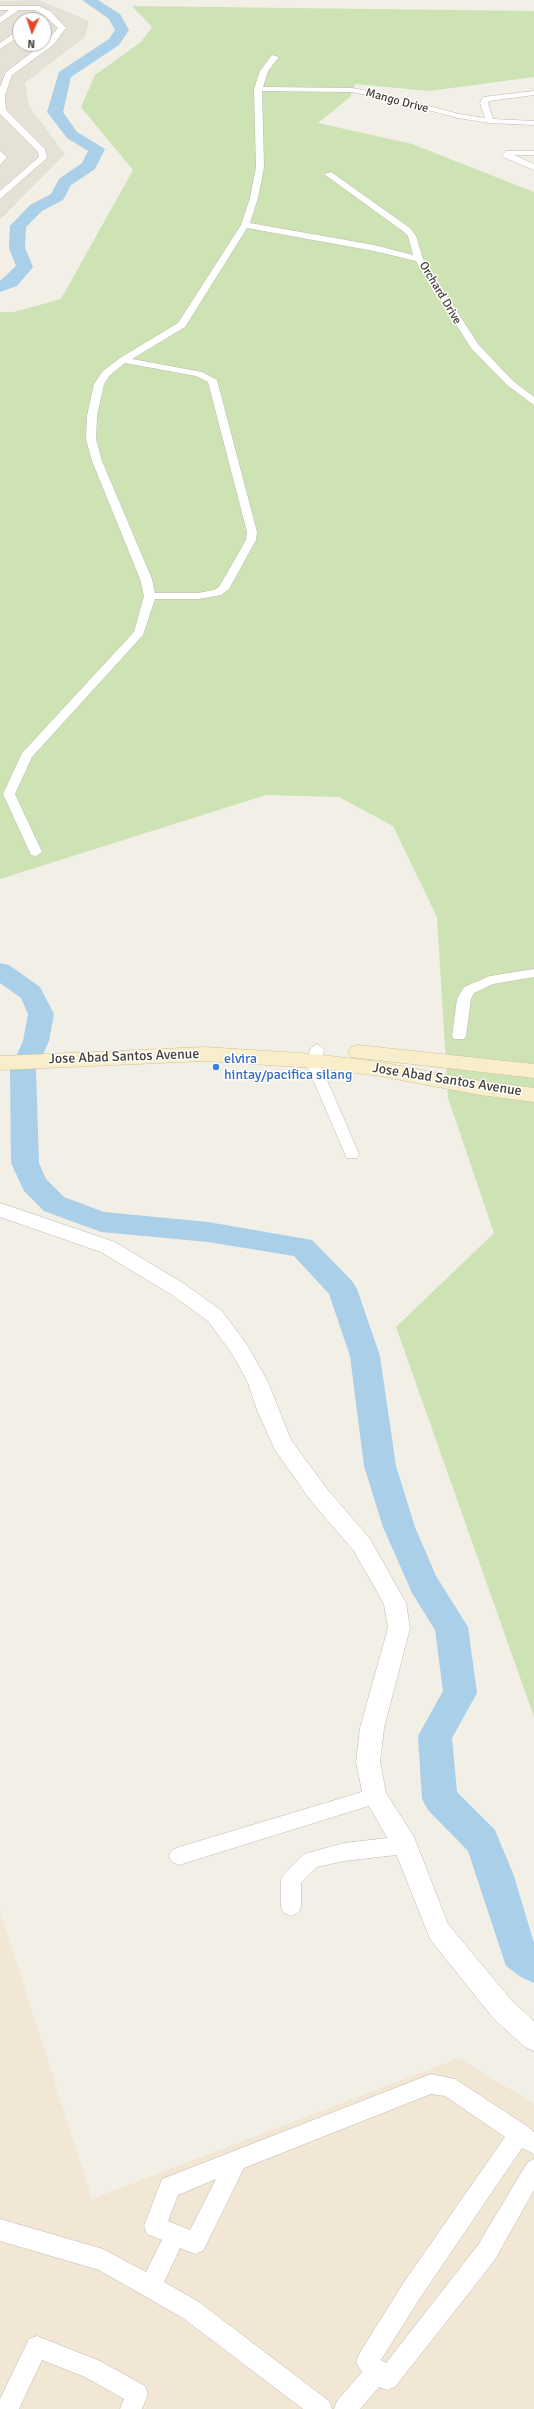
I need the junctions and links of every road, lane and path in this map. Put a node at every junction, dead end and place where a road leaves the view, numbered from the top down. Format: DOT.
graph roads {
  1 [pos="0,8"];
  2 [pos="18,8"];
  3 [pos="45,12"];
  4 [pos="52,17"];
  5 [pos="0,21"];
  6 [pos="12,39"];
  7 [pos="52,41"];
  8 [pos="0,47"];
  9 [pos="36,52"];
  10 [pos="275,57"];
  11 [pos="4,73"];
  12 [pos="258,89"];
  13 [pos="534,93"];
  14 [pos="490,121"];
  15 [pos="534,123"];
  16 [pos="496,152"];
  17 [pos="0,153"];
  18 [pos="534,153"];
  19 [pos="507,156"];
  20 [pos="0,162"];
  21 [pos="534,167"];
  22 [pos="328,174"];
  23 [pos="0,196"];
  24 [pos="245,225"];
  25 [pos="419,258"];
  26 [pos="123,360"];
  27 [pos="534,402"];
  28 [pos="150,596"];
  29 [pos="36,852"];
  30 [pos="534,973"];
  31 [pos="459,1036"];
  32 [pos="0,1050"];
  33 [pos="80,1051"];
  34 [pos="315,1055"];
  35 [pos="0,1063"];
  36 [pos="534,1071"];
  37 [pos="534,1095"];
  38 [pos="352,1154"];
  39 [pos="0,1210"];
  40 [pos="375,1796"];
  41 [pos="405,1845"];
  42 [pos="179,1856"];
  43 [pos="291,1907"];
  44 [pos="534,2038"];
  45 [pos="527,2138"];
  46 [pos="236,2162"];
  47 [pos="534,2170"];
  48 [pos="0,2230"];
  49 [pos="175,2235"];
  50 [pos="151,2287"];
  51 [pos="378,2371"];
  52 [pos="7,2409"];
  53 [pos="131,2409"];
  54 [pos="321,2409"];
  55 [pos="345,2409"];
  1 -- 2 [label="street"];
  2 -- 3 [label="street"];
  2 -- 5 [label="street"];
  4 -- 7 [label="street"];
  6 -- 8 [label="street"];
  9 -- 11 [label="street"];
  10 -- 12 [label="street"];
  11 -- 23 [label="street"];
  12 -- 14 [label="street, Mango Drive"];
  12 -- 24 [label="street"];
  13 -- 14 [label="street"];
  14 -- 15 [label="street, Mango Drive"];
  16 -- 19 [label="street"];
  17 -- 20 [label="street"];
  18 -- 19 [label="street"];
  19 -- 21 [label="street"];
  22 -- 25 [label="street, Orchard Drive"];
  24 -- 25 [label="street"];
  24 -- 26 [label="street"];
  25 -- 27 [label="street, Orchard Drive"];
  26 -- 28 [label="street"];
  26 -- 28 [label="street"];
  28 -- 29 [label="street"];
  30 -- 31 [label="street"];
  32 -- 33 [label="main road, Jose Abad Santos Avenue"];
  33 -- 34 [label="main road, Jose Abad Santos Avenue"];
  33 -- 35 [label="main road, Jose Abad Santos Avenue"];
  34 -- 36 [label="main road, Jose Abad Santos Avenue"];
  34 -- 37 [label="main road, Jose Abad Santos Avenue"];
  34 -- 38 [label="street"];
  39 -- 40 [label="street"];
  40 -- 41 [label="street"];
  40 -- 42 [label="street"];
  41 -- 43 [label="street"];
  41 -- 44 [label="street"];
  45 -- 46 [label="street"];
  45 -- 51 [label="street"];
  46 -- 49 [label="street"];
  46 -- 49 [label="street"];
  47 -- 51 [label="street"];
  48 -- 50 [label="street"];
  49 -- 50 [label="street"];
  50 -- 54 [label="street"];
  51 -- 55 [label="street"];
  52 -- 53 [label="street"];
}
